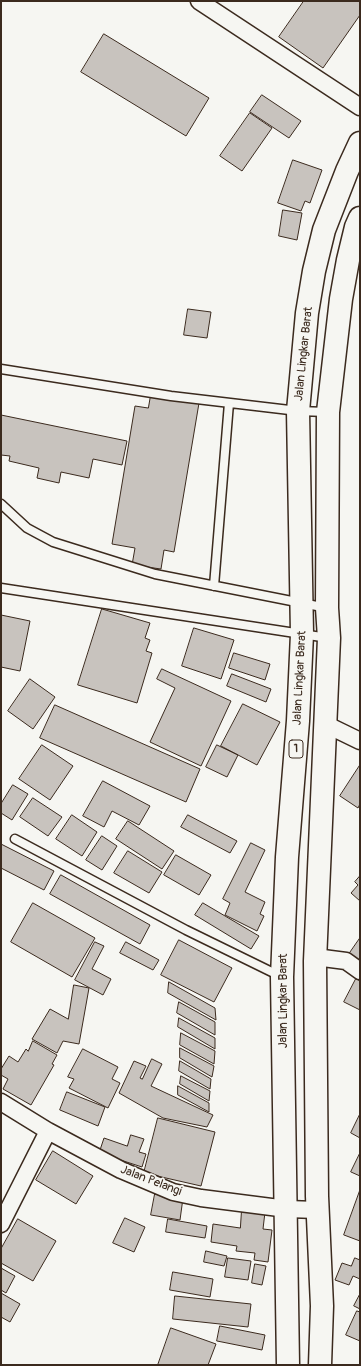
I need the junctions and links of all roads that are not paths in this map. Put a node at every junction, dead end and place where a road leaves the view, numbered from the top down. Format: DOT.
graph roads {
  1 [pos="199,1"];
  2 [pos="360,107"];
  3 [pos="360,143"];
  4 [pos="360,218"];
  5 [pos="1,369"];
  6 [pos="229,403"];
  7 [pos="298,411"];
  8 [pos="328,412"];
  9 [pos="1,504"];
  10 [pos="214,586"];
  11 [pos="1,588"];
  12 [pos="302,603"];
  13 [pos="328,608"];
  14 [pos="302,634"];
  15 [pos="329,638"];
  16 [pos="325,724"];
  17 [pos="360,741"];
  18 [pos="15,839"];
  19 [pos="315,957"];
  20 [pos="360,970"];
  21 [pos="282,977"];
  22 [pos="1,1102"];
  23 [pos="48,1131"];
  24 [pos="287,1209"];
  25 [pos="317,1210"];
  26 [pos="1,1224"];
  27 [pos="288,1365"];
  28 [pos="320,1365"];
  1 -- 2 [label="street"];
  3 -- 7 [label="highway, Jalan Lingkar Barat / 1"];
  4 -- 8 [label="highway"];
  5 -- 6 [label="lane"];
  6 -- 7 [label="lane"];
  6 -- 10 [label="lane"];
  7 -- 8 [label="lane"];
  7 -- 12 [label="highway, Jalan Lingkar Barat / 1"];
  8 -- 13 [label="highway"];
  9 -- 10 [label="lane"];
  10 -- 12 [label="lane"];
  11 -- 14 [label="lane"];
  12 -- 13 [label="lane"];
  12 -- 14 [label="highway, Jalan Lingkar Barat / 1"];
  13 -- 15 [label="highway"];
  14 -- 15 [label="lane"];
  14 -- 21 [label="highway, Jalan Lingkar Barat / 1"];
  15 -- 16 [label="highway"];
  16 -- 17 [label="street"];
  16 -- 19 [label="highway"];
  18 -- 21 [label="lane"];
  19 -- 20 [label="street"];
  19 -- 25 [label="highway"];
  21 -- 24 [label="highway, Jalan Lingkar Barat / 1"];
  22 -- 23 [label="street, Jalan Pelangi"];
  23 -- 24 [label="street, Jalan Pelangi"];
  23 -- 26 [label="street"];
  24 -- 25 [label="street, Jalan Pelangi"];
  24 -- 27 [label="highway, Jalan Lingkar Barat / 1"];
  25 -- 28 [label="highway"];
}
